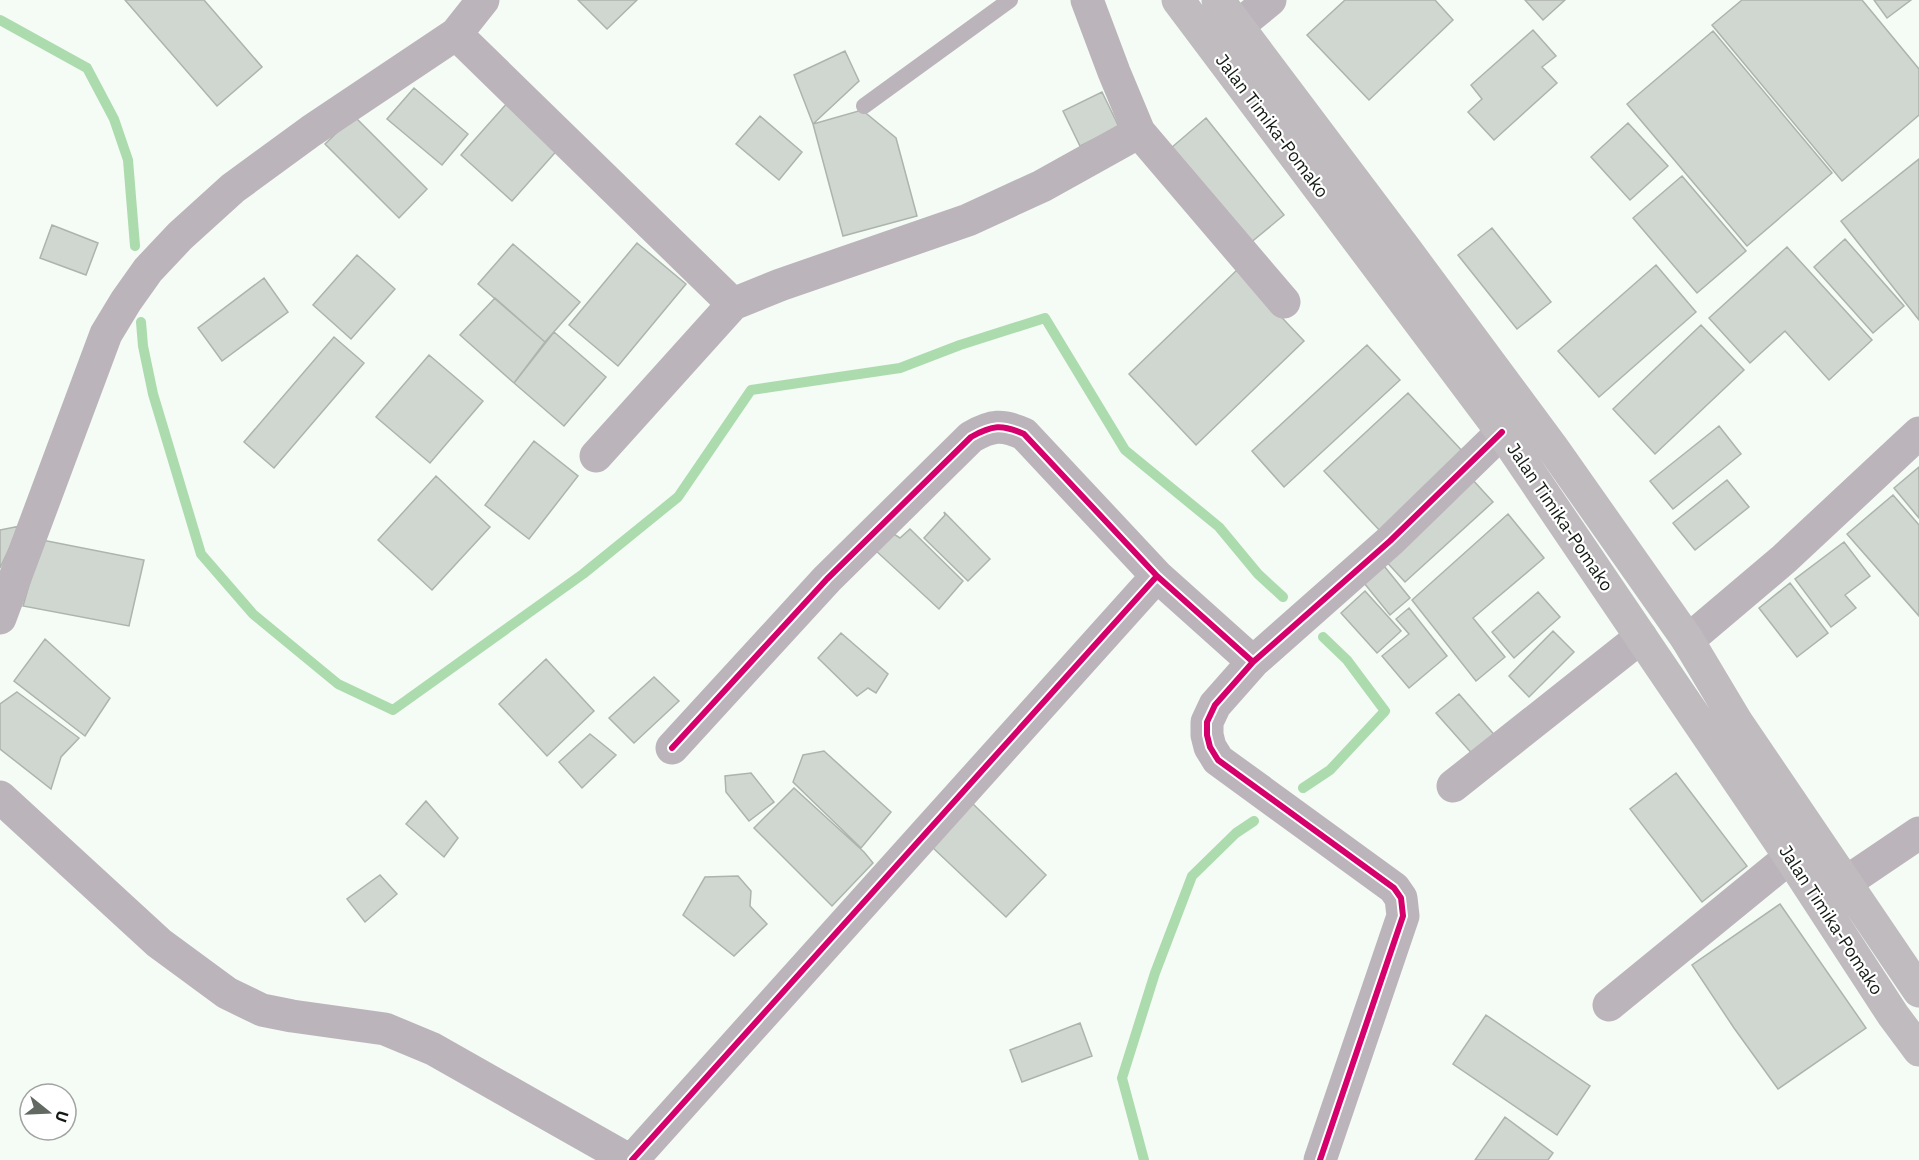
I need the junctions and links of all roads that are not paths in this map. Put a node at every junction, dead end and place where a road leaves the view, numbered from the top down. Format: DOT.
graph roads {
  1 [pos="483,0"];
  2 [pos="1010,0"];
  3 [pos="1087,0"];
  4 [pos="1178,0"];
  5 [pos="1218,0"];
  6 [pos="1270,0"];
  7 [pos="1238,26"];
  8 [pos="456,34"];
  9 [pos="864,106"];
  10 [pos="1139,132"];
  11 [pos="1284,302"];
  12 [pos="733,304"];
  13 [pos="1502,432"];
  14 [pos="1919,433"];
  15 [pos="596,456"];
  16 [pos="1157,576"];
  17 [pos="0,618"];
  18 [pos="1641,637"];
  19 [pos="1687,639"];
  20 [pos="1253,662"];
  21 [pos="672,748"];
  22 [pos="1453,786"];
  23 [pos="0,797"];
  24 [pos="1919,833"];
  25 [pos="1790,858"];
  26 [pos="1845,883"];
  27 [pos="1919,991"];
  28 [pos="1609,1005"];
  29 [pos="1919,1050"];
  30 [pos="631,1160"];
  31 [pos="1320,1160"];
  1 -- 8 [label="street"];
  2 -- 9 [label="lane"];
  3 -- 10 [label="street"];
  4 -- 13 [label="highway, Jalan Timika-Pomako"];
  5 -- 7 [label="highway, Jalan Timika-Pomako"];
  6 -- 7 [label="street"];
  7 -- 19 [label="highway, Jalan Timika-Pomako"];
  8 -- 12 [label="street"];
  8 -- 17 [label="street"];
  10 -- 11 [label="street"];
  10 -- 12 [label="street"];
  12 -- 15 [label="street"];
  13 -- 18 [label="highway, Jalan Timika-Pomako"];
  13 -- 20 [label="street"];
  14 -- 19 [label="street"];
  16 -- 20 [label="street"];
  16 -- 21 [label="street"];
  16 -- 30 [label="street"];
  18 -- 22 [label="street"];
  18 -- 25 [label="highway, Jalan Timika-Pomako"];
  19 -- 26 [label="highway, Jalan Timika-Pomako"];
  20 -- 31 [label="street"];
  23 -- 30 [label="street"];
  24 -- 26 [label="street"];
  25 -- 28 [label="street"];
  25 -- 29 [label="highway, Jalan Timika-Pomako"];
  26 -- 27 [label="highway, Jalan Timika-Pomako"];
}
